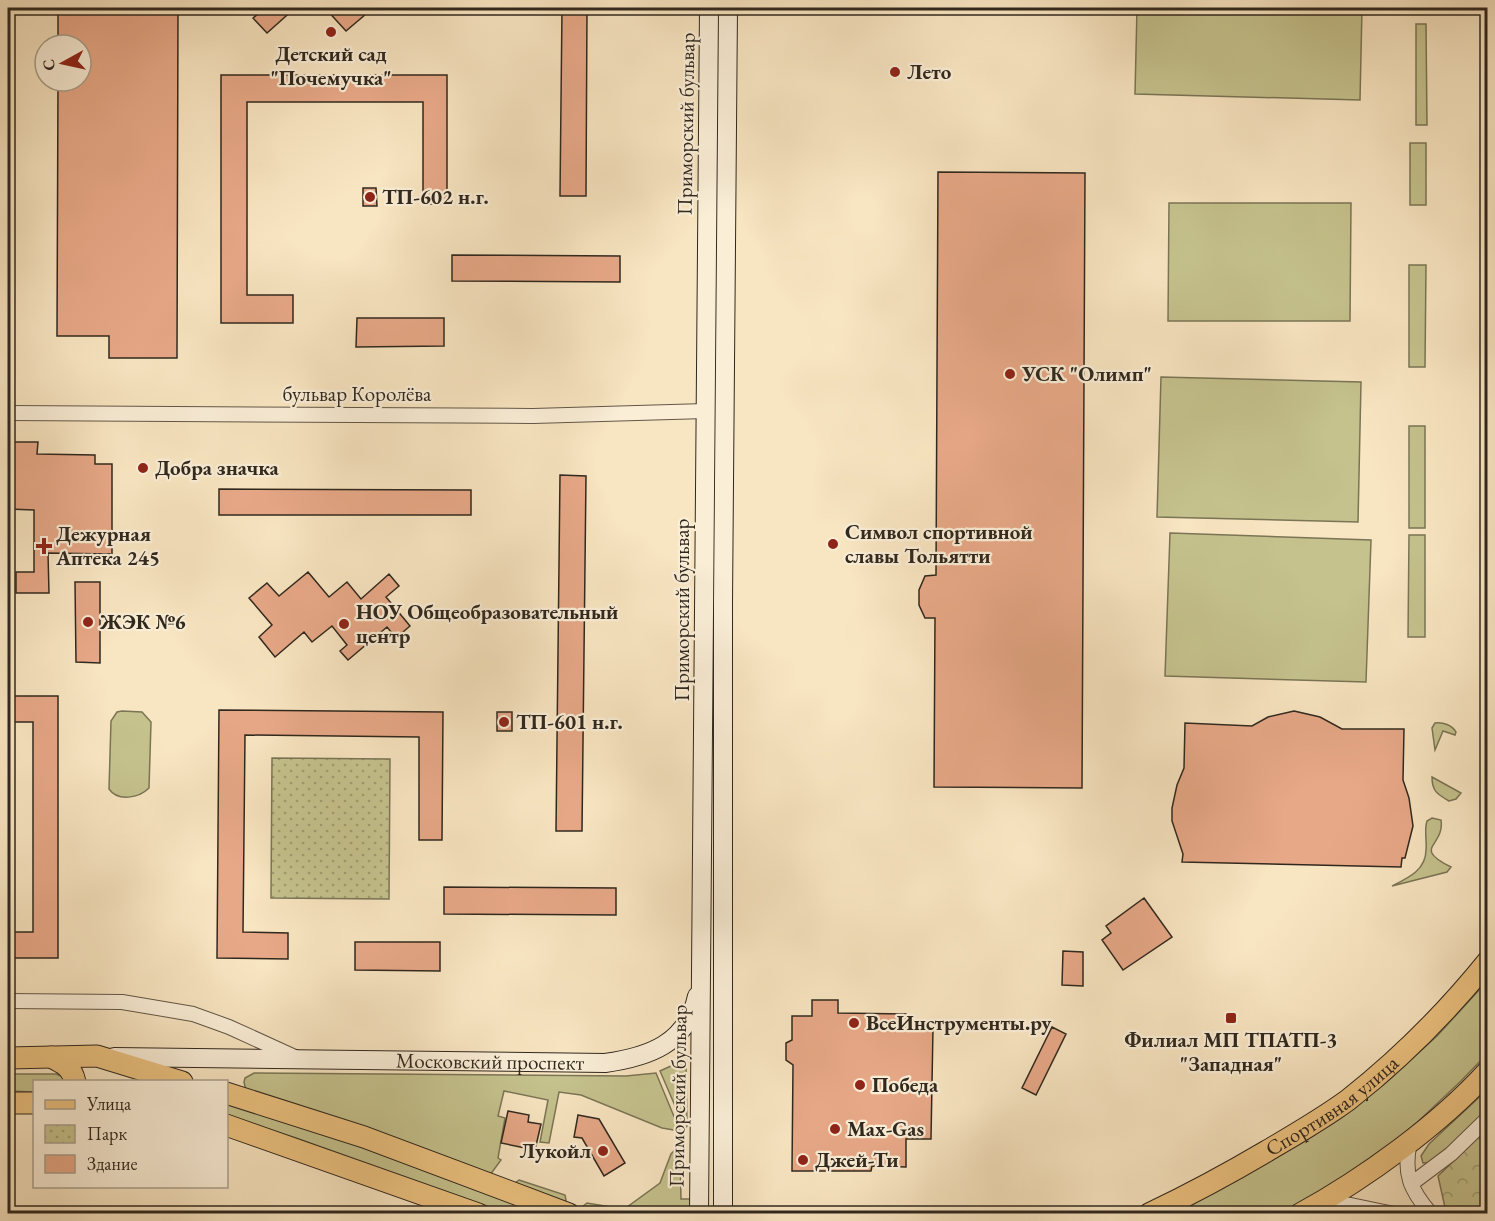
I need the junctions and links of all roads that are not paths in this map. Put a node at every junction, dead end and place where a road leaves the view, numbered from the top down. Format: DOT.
graph roads {
  1 [pos="709,8"];
  2 [pos="728,8"];
  3 [pos="706,411"];
  4 [pos="8,413"];
  5 [pos="1488,961"];
  6 [pos="702,971"];
  7 [pos="1479,979"];
  8 [pos="8,1001"];
  9 [pos="229,1028"];
  10 [pos="98,1056"];
  11 [pos="51,1057"];
  12 [pos="8,1058"];
  13 [pos="227,1059"];
  14 [pos="300,1059"];
  15 [pos="1488,1071"];
  16 [pos="74,1080"];
  17 [pos="176,1080"];
  18 [pos="228,1094"];
  19 [pos="8,1102"];
  20 [pos="33,1103"];
  21 [pos="1488,1118"];
  22 [pos="228,1126"];
  23 [pos="1410,1142"];
  24 [pos="1411,1184"];
  25 [pos="1320,1203"];
  26 [pos="1178,1205"];
  27 [pos="478,1214"];
  28 [pos="569,1214"];
  29 [pos="699,1214"];
  30 [pos="723,1214"];
  31 [pos="1149,1214"];
  32 [pos="1300,1214"];
  33 [pos="1394,1214"];
  34 [pos="1431,1214"];
  1 -- 3 [label="main road, Приморский бульвар"];
  2 -- 30 [label="main road"];
  3 -- 4 [label="street, бульвар Королёва"];
  3 -- 6 [label="main road, Приморский бульвар"];
  5 -- 7 [label="main road, Спортивная улица"];
  6 -- 14 [label="main road, Московский проспект"];
  6 -- 29 [label="main road, Приморский бульвар"];
  7 -- 26 [label="main road, Спортивная улица"];
  8 -- 9 [label="street"];
  9 -- 13 [label="street"];
  9 -- 14 [label="street"];
  10 -- 11 [label="main road, Московский проспект"];
  10 -- 13 [label="main road, Московский проспект"];
  10 -- 17 [label="main road, Московский проспект"];
  11 -- 12 [label="main road, Московский проспект"];
  11 -- 16 [label="main road"];
  13 -- 14 [label="main road, Московский проспект"];
  15 -- 23 [label="main road"];
  18 -- 28 [label="main road"];
  19 -- 20 [label="main road"];
  21 -- 24 [label="street"];
  22 -- 27 [label="main road"];
  23 -- 24 [label="street"];
  23 -- 25 [label="main road"];
  24 -- 34 [label="street"];
  25 -- 32 [label="main road"];
  25 -- 33 [label="street"];
  26 -- 31 [label="main road, Спортивная улица"];
}
